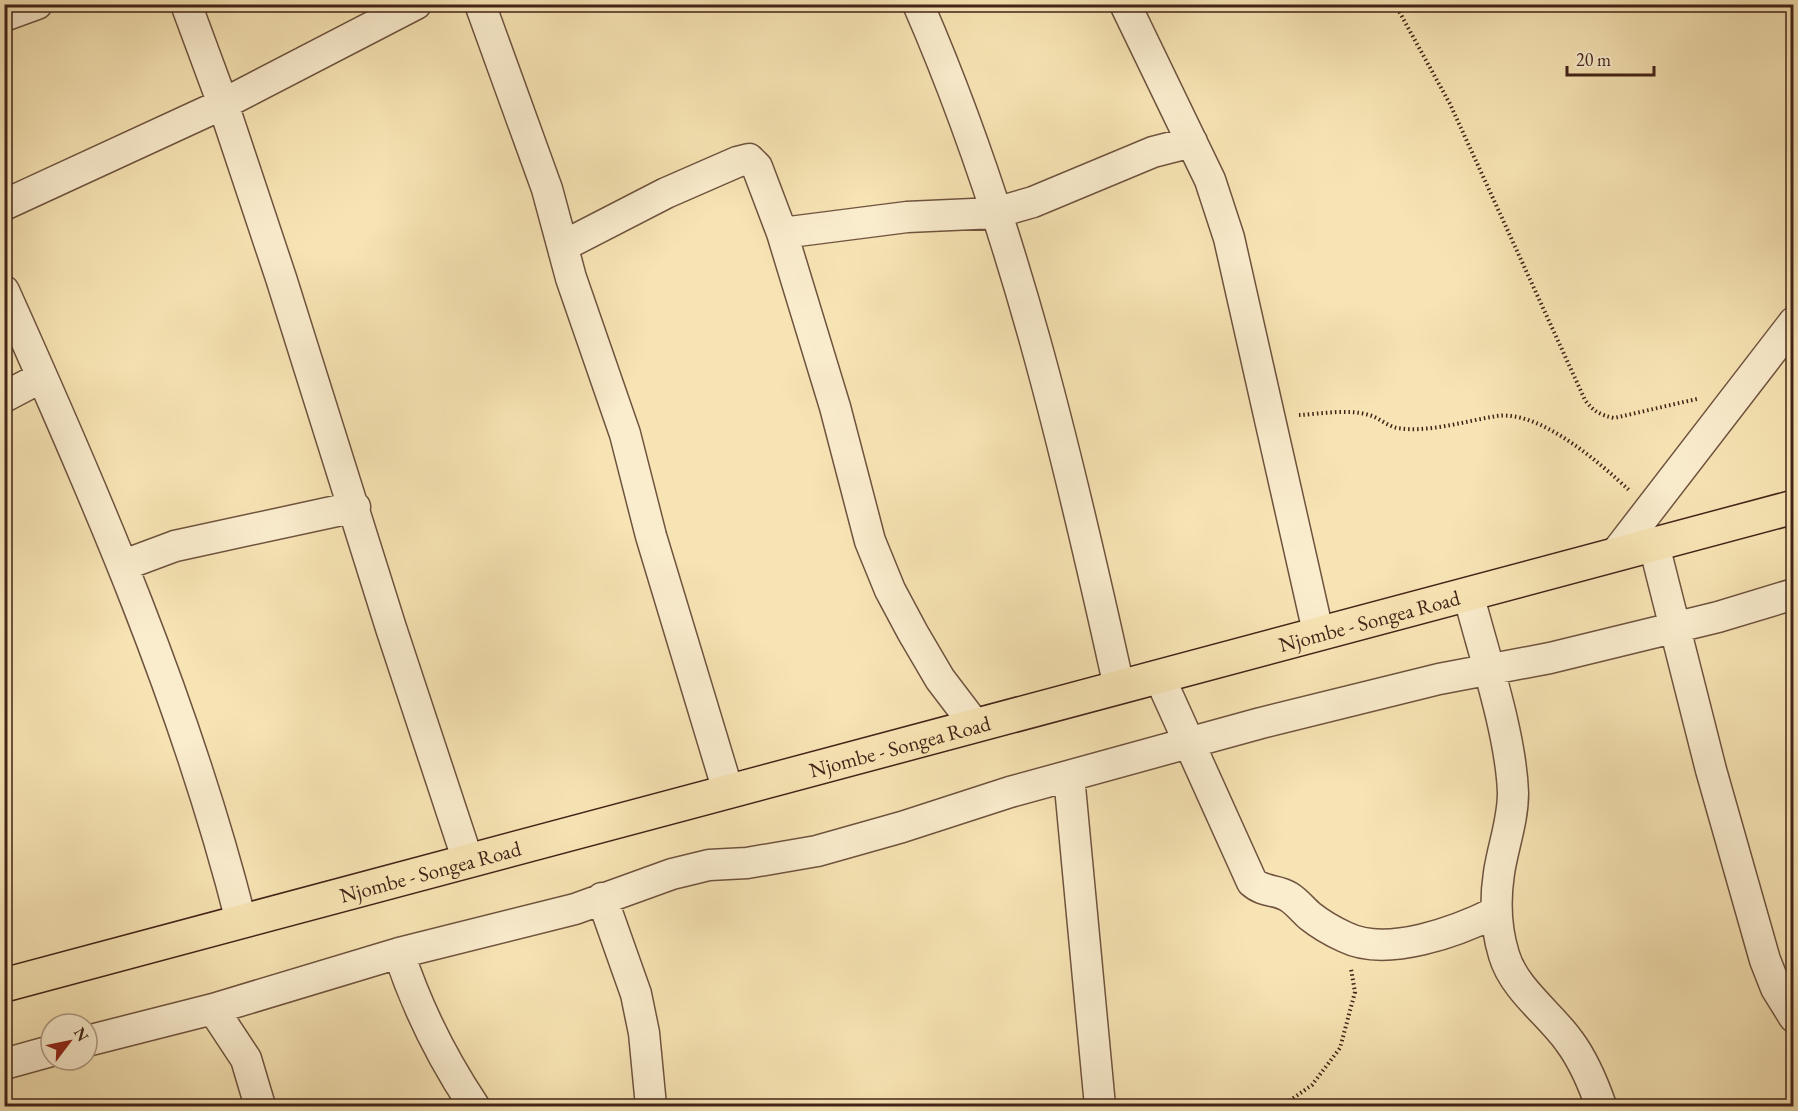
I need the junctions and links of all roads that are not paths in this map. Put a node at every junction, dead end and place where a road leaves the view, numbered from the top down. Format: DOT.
graph roads {
  1 [pos="37,4"];
  2 [pos="186,4"];
  3 [pos="416,4"];
  4 [pos="480,4"];
  5 [pos="918,4"];
  6 [pos="1125,4"];
  7 [pos="4,16"];
  8 [pos="223,104"];
  9 [pos="1192,142"];
  10 [pos="4,205"];
  11 [pos="994,213"];
  12 [pos="782,233"];
  13 [pos="562,246"];
  14 [pos="4,291"];
  15 [pos="1794,322"];
  16 [pos="42,377"];
  17 [pos="4,397"];
  18 [pos="355,507"];
  19 [pos="1794,507"];
  20 [pos="1654,545"];
  21 [pos="1616,553"];
  22 [pos="124,565"];
  23 [pos="1468,593"];
  24 [pos="1794,594"];
  25 [pos="1674,628"];
  26 [pos="1318,632"];
  27 [pos="1488,669"];
  28 [pos="1159,676"];
  29 [pos="1119,687"];
  30 [pos="975,725"];
  31 [pos="1189,743"];
  32 [pos="1069,776"];
  33 [pos="728,791"];
  34 [pos="468,861"];
  35 [pos="602,897"];
  36 [pos="1496,912"];
  37 [pos="241,921"];
  38 [pos="399,953"];
  39 [pos="4,985"];
  40 [pos="213,1009"];
  41 [pos="1794,1017"];
  42 [pos="99,1038"];
  43 [pos="39,1054"];
  44 [pos="4,1064"];
  45 [pos="260,1107"];
  46 [pos="474,1107"];
  47 [pos="651,1107"];
  48 [pos="1101,1107"];
  49 [pos="1600,1107"];
  1 -- 7 [label="street"];
  2 -- 8 [label="street"];
  3 -- 8 [label="street"];
  4 -- 13 [label="street"];
  5 -- 11 [label="street"];
  6 -- 9 [label="street"];
  8 -- 10 [label="street"];
  8 -- 18 [label="street"];
  9 -- 11 [label="street"];
  9 -- 26 [label="street"];
  11 -- 12 [label="street"];
  11 -- 29 [label="street"];
  12 -- 13 [label="street"];
  12 -- 30 [label="street"];
  13 -- 33 [label="street"];
  14 -- 16 [label="street"];
  15 -- 21 [label="street"];
  16 -- 17 [label="street"];
  16 -- 22 [label="street"];
  18 -- 22 [label="street"];
  18 -- 34 [label="street"];
  19 -- 20 [label="highway, Njombe - Songea Road"];
  20 -- 21 [label="highway, Njombe - Songea Road"];
  20 -- 25 [label="street"];
  21 -- 23 [label="highway, Njombe - Songea Road"];
  22 -- 37 [label="street"];
  23 -- 26 [label="highway, Njombe - Songea Road"];
  23 -- 27 [label="street"];
  24 -- 25 [label="street"];
  25 -- 27 [label="street"];
  25 -- 41 [label="street"];
  26 -- 28 [label="highway, Njombe - Songea Road"];
  27 -- 31 [label="street"];
  27 -- 36 [label="street"];
  28 -- 29 [label="highway, Njombe - Songea Road"];
  28 -- 31 [label="street"];
  29 -- 30 [label="highway, Njombe - Songea Road"];
  30 -- 33 [label="highway, Njombe - Songea Road"];
  31 -- 32 [label="street"];
  31 -- 36 [label="street"];
  32 -- 35 [label="street"];
  32 -- 48 [label="street"];
  33 -- 34 [label="highway, Njombe - Songea Road"];
  34 -- 37 [label="highway, Njombe - Songea Road"];
  35 -- 38 [label="street"];
  35 -- 47 [label="street"];
  36 -- 49 [label="street"];
  37 -- 39 [label="highway, Njombe - Songea Road"];
  38 -- 40 [label="street"];
  38 -- 46 [label="street"];
  40 -- 42 [label="street"];
  40 -- 45 [label="street"];
  43 -- 44 [label="street"];
}
